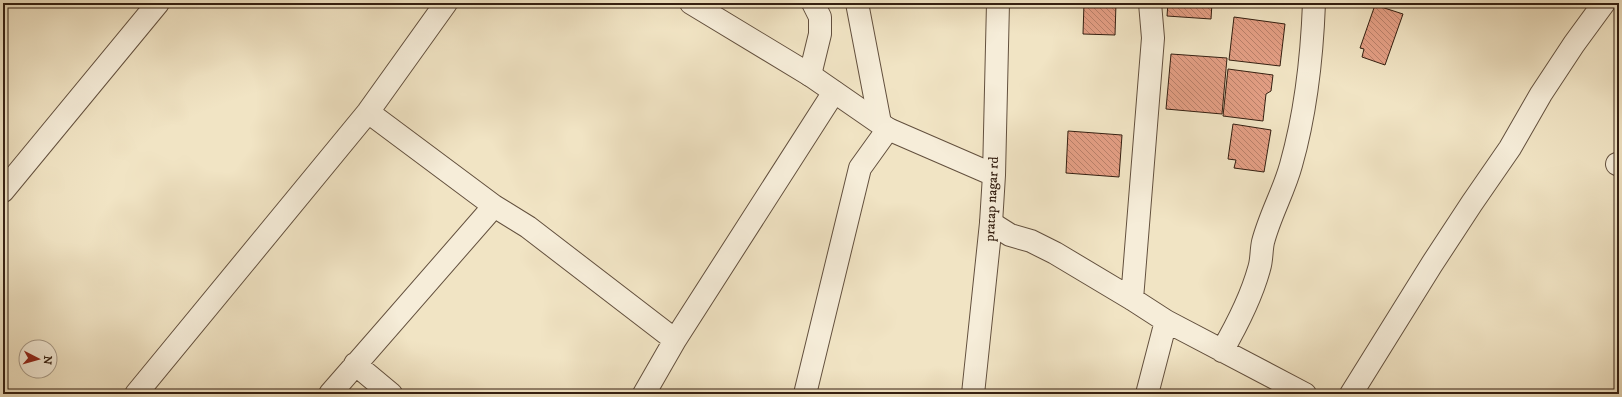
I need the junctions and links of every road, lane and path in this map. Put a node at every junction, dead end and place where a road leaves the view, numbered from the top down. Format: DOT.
graph roads {
  1 [pos="158,3"];
  2 [pos="446,3"];
  3 [pos="691,3"];
  4 [pos="813,3"];
  5 [pos="857,3"];
  6 [pos="998,3"];
  7 [pos="1150,3"];
  8 [pos="1314,3"];
  9 [pos="1604,3"];
  10 [pos="810,75"];
  11 [pos="834,92"];
  12 [pos="368,112"];
  13 [pos="884,126"];
  14 [pos="994,176"];
  15 [pos="3,191"];
  16 [pos="494,206"];
  17 [pos="991,223"];
  18 [pos="1132,299"];
  19 [pos="1166,321"];
  20 [pos="675,340"];
  21 [pos="1222,351"];
  22 [pos="355,364"];
  23 [pos="136,394"];
  24 [pos="330,394"];
  25 [pos="391,394"];
  26 [pos="644,394"];
  27 [pos="805,394"];
  28 [pos="973,394"];
  29 [pos="1147,394"];
  30 [pos="1305,394"];
  31 [pos="1351,394"];
  1 -- 15 [label="street"];
  2 -- 12 [label="street"];
  3 -- 10 [label="street"];
  4 -- 10 [label="street"];
  5 -- 13 [label="street"];
  6 -- 14 [label="street, pratap nagar rd"];
  7 -- 18 [label="street"];
  8 -- 21 [label="street"];
  9 -- 31 [label="street"];
  10 -- 11 [label="street"];
  11 -- 13 [label="street"];
  11 -- 20 [label="street"];
  12 -- 16 [label="street"];
  12 -- 23 [label="street"];
  13 -- 14 [label="street"];
  13 -- 27 [label="street"];
  14 -- 17 [label="street, pratap nagar rd"];
  16 -- 20 [label="street"];
  16 -- 22 [label="street"];
  17 -- 18 [label="street"];
  17 -- 28 [label="street, pratap nagar rd"];
  18 -- 19 [label="street"];
  19 -- 21 [label="street"];
  19 -- 29 [label="street"];
  20 -- 26 [label="street"];
  21 -- 30 [label="street"];
  22 -- 24 [label="street"];
  22 -- 25 [label="street"];
}
